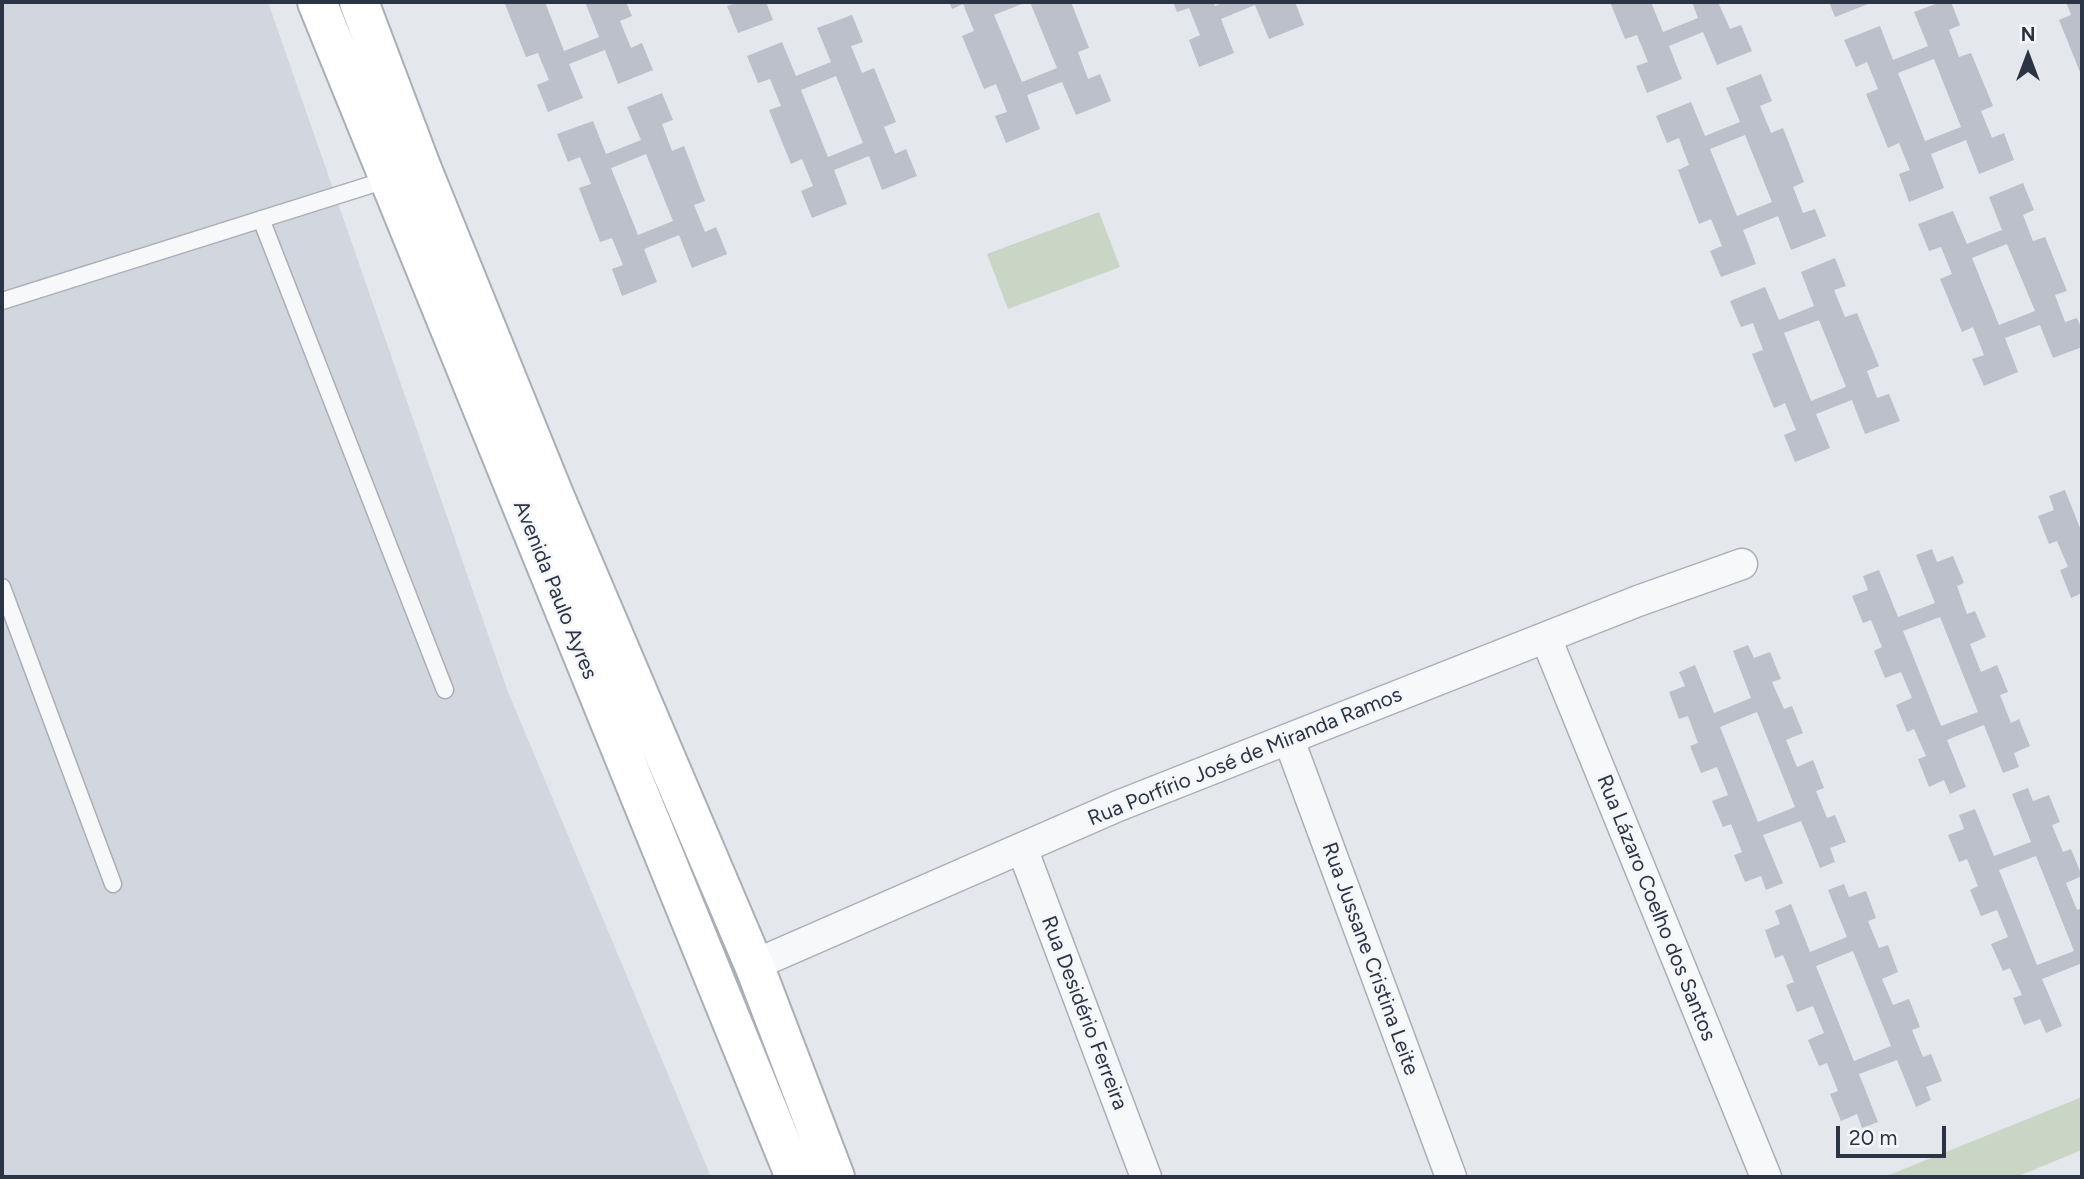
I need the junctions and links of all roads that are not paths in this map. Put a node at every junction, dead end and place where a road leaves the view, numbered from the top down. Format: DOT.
graph roads {
  1 [pos="317,2"];
  2 [pos="359,2"];
  3 [pos="404,172"];
  4 [pos="261,219"];
  5 [pos="2,301"];
  6 [pos="1742,564"];
  7 [pos="2,587"];
  8 [pos="1546,638"];
  9 [pos="445,690"];
  10 [pos="1289,740"];
  11 [pos="1023,848"];
  12 [pos="113,884"];
  13 [pos="678,893"];
  14 [pos="754,965"];
  15 [pos="795,1177"];
  16 [pos="835,1177"];
  17 [pos="1146,1177"];
  18 [pos="1451,1177"];
  19 [pos="1766,1177"];
  1 -- 3 [label="main road, Avenida Paulo Ayres"];
  2 -- 3 [label="main road, Avenida Paulo Ayres"];
  3 -- 4 [label="lane"];
  3 -- 13 [label="main road, Avenida Paulo Ayres"];
  3 -- 14 [label="main road, Avenida Paulo Ayres"];
  4 -- 5 [label="lane"];
  4 -- 9 [label="lane"];
  6 -- 8 [label="street, Rua Porfírio José de Miranda Ramos"];
  7 -- 12 [label="lane"];
  8 -- 10 [label="street, Rua Porfírio José de Miranda Ramos"];
  8 -- 19 [label="street, Rua Lázaro Coelho dos Santos"];
  10 -- 11 [label="street, Rua Porfírio José de Miranda Ramos"];
  10 -- 18 [label="street, Rua Jussane Cristina Leite"];
  11 -- 14 [label="street, Rua Porfírio José de Miranda Ramos"];
  11 -- 17 [label="street, Rua Desidério Ferreira"];
  13 -- 14 [label="main road"];
  13 -- 15 [label="main road, Avenida Paulo Ayres"];
  14 -- 16 [label="main road, Avenida Paulo Ayres"];
}
